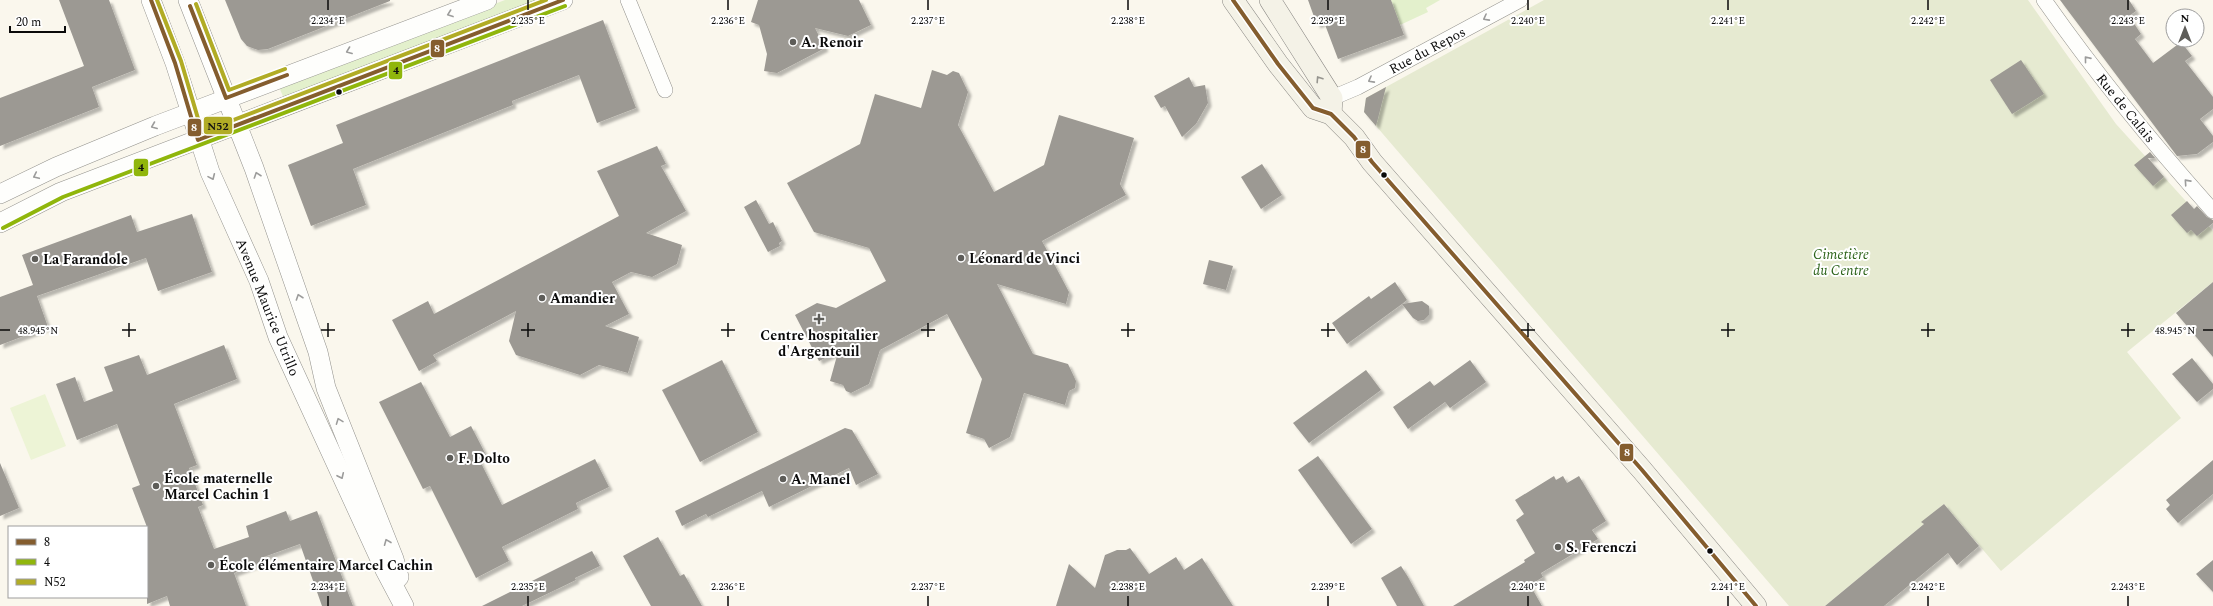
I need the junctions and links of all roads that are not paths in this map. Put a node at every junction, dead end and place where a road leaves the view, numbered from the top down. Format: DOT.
graph roads {
  1 [pos="151,0"];
  2 [pos="188,0"];
  3 [pos="487,0"];
  4 [pos="563,0"];
  5 [pos="628,0"];
  6 [pos="1270,0"];
  7 [pos="1520,0"];
  8 [pos="2044,0"];
  9 [pos="1235,1"];
  10 [pos="665,90"];
  11 [pos="226,98"];
  12 [pos="1331,106"];
  13 [pos="190,112"];
  14 [pos="238,126"];
  15 [pos="198,140"];
  16 [pos="0,194"];
  17 [pos="2213,211"];
  18 [pos="0,223"];
  19 [pos="404,606"];
  20 [pos="1756,606"];
  1 -- 13 [label="street, Avenue Maurice Utrillo"];
  2 -- 11 [label="street, Avenue Maurice Utrillo"];
  3 -- 11 [label="street, one-way"];
  4 -- 14 [label="street"];
  5 -- 10 [label="street"];
  12 -- 6 [label="main road, one-way"];
  7 -- 12 [label="street, Rue du Repos, one-way"];
  17 -- 8 [label="street, Rue de Calais, one-way"];
  9 -- 12 [label="main road"];
  11 -- 13 [label="street"];
  11 -- 14 [label="street, Avenue Maurice Utrillo"];
  12 -- 20 [label="main road"];
  13 -- 15 [label="street, Avenue Maurice Utrillo"];
  13 -- 16 [label="street, one-way"];
  14 -- 15 [label="street"];
  19 -- 14 [label="street, Avenue Maurice Utrillo, one-way"];
  15 -- 18 [label="street"];
  15 -- 19 [label="street, Avenue Maurice Utrillo, one-way"];
}
